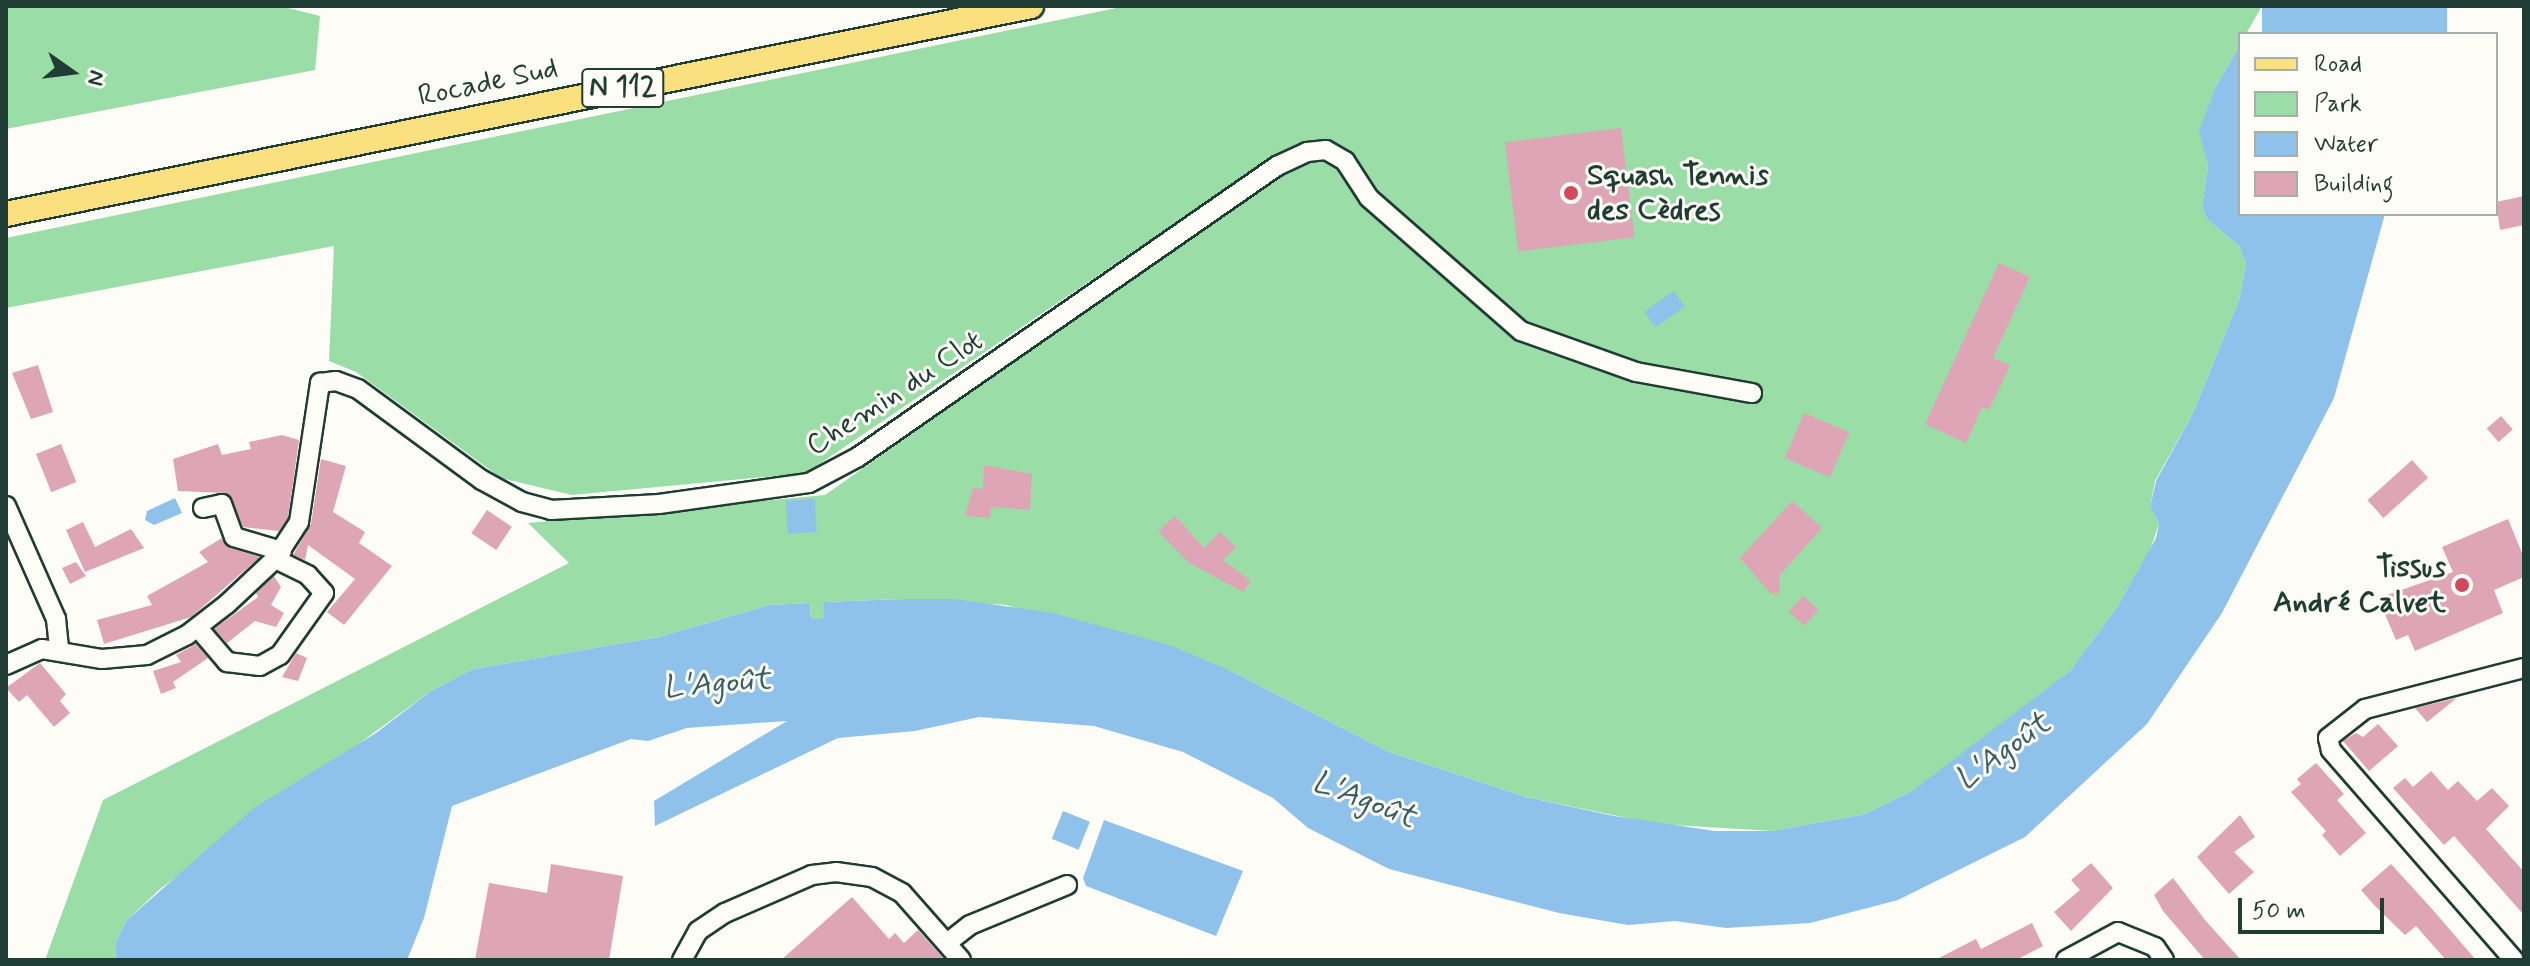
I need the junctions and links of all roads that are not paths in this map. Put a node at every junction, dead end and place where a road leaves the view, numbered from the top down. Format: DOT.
graph roads {
  1 [pos="1031,6"];
  2 [pos="112,192"];
  3 [pos="6,206"];
  4 [pos="6,214"];
  5 [pos="1752,393"];
  6 [pos="6,506"];
  7 [pos="203,508"];
  8 [pos="279,555"];
  9 [pos="198,628"];
  10 [pos="59,650"];
  11 [pos="6,665"];
  12 [pos="2524,668"];
  13 [pos="1067,885"];
  14 [pos="947,943"];
  15 [pos="682,960"];
  16 [pos="961,960"];
  17 [pos="2066,960"];
  18 [pos="2164,960"];
  19 [pos="2514,960"];
  1 -- 2 [label="main road, Rocade Sud / N 112"];
  2 -- 3 [label="main road"];
  2 -- 4 [label="main road, Rocade Sud / N 112"];
  5 -- 8 [label="street, Chemin du Clot"];
  6 -- 10 [label="street"];
  7 -- 8 [label="street"];
  8 -- 9 [label="street"];
  8 -- 9 [label="street"];
  9 -- 10 [label="street"];
  10 -- 11 [label="street"];
  12 -- 19 [label="street"];
  13 -- 14 [label="street"];
  14 -- 15 [label="street"];
  14 -- 16 [label="street"];
  17 -- 18 [label="street"];
}
